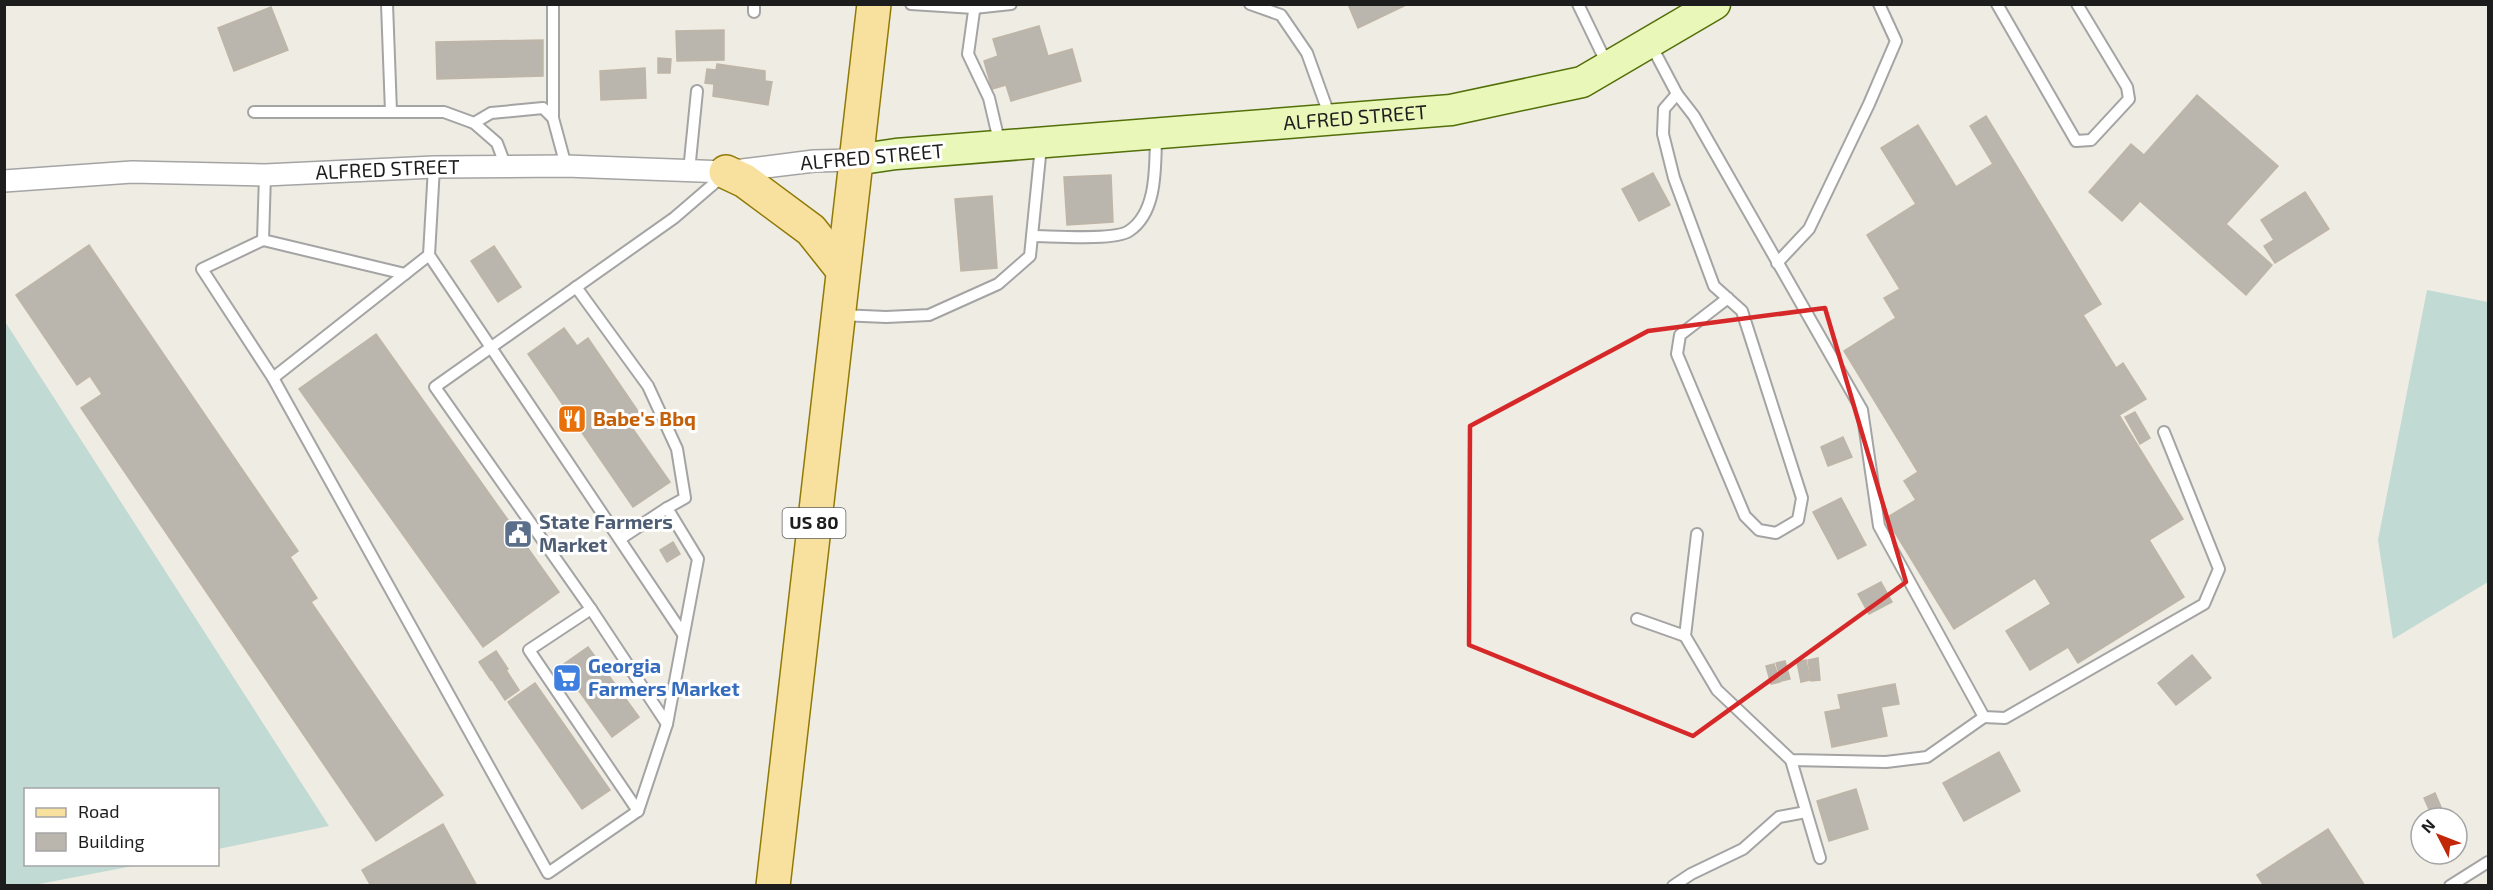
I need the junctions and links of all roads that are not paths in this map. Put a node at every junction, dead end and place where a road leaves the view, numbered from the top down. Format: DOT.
graph roads {
  1 [pos="387,4"];
  2 [pos="553,4"];
  3 [pos="874,4"];
  4 [pos="911,4"];
  5 [pos="1011,4"];
  6 [pos="1250,4"];
  7 [pos="1578,4"];
  8 [pos="1715,4"];
  9 [pos="1879,4"];
  10 [pos="1998,4"];
  11 [pos="2077,4"];
  12 [pos="975,6"];
  13 [pos="1650,43"];
  14 [pos="1608,67"];
  15 [pos="697,91"];
  16 [pos="1677,94"];
  17 [pos="254,112"];
  18 [pos="391,112"];
  19 [pos="553,118"];
  20 [pos="1332,121"];
  21 [pos="474,123"];
  22 [pos="1156,133"];
  23 [pos="1041,142"];
  24 [pos="1000,145"];
  25 [pos="855,160"];
  26 [pos="566,166"];
  27 [pos="435,167"];
  28 [pos="506,167"];
  29 [pos="689,171"];
  30 [pos="726,172"];
  31 [pos="265,175"];
  32 [pos="4,181"];
  33 [pos="1032,236"];
  34 [pos="262,240"];
  35 [pos="429,255"];
  36 [pos="1777,263"];
  37 [pos="842,269"];
  38 [pos="405,274"];
  39 [pos="576,287"];
  40 [pos="1728,298"];
  41 [pos="837,315"];
  42 [pos="492,346"];
  43 [pos="273,378"];
  44 [pos="2164,432"];
  45 [pos="668,508"];
  46 [pos="1697,534"];
  47 [pos="620,539"];
  48 [pos="591,609"];
  49 [pos="1637,619"];
  50 [pos="682,634"];
  51 [pos="1685,636"];
  52 [pos="1984,717"];
  53 [pos="667,724"];
  54 [pos="1791,760"];
  55 [pos="638,811"];
  56 [pos="1806,812"];
  57 [pos="1820,858"];
  58 [pos="2488,862"];
  59 [pos="773,885"];
  60 [pos="1673,885"];
  61 [pos="2450,885"];
  1 -- 18 [label="lane"];
  2 -- 19 [label="lane"];
  3 -- 25 [label="main road, US 80"];
  4 -- 12 [label="lane"];
  5 -- 12 [label="lane"];
  6 -- 20 [label="lane"];
  7 -- 14 [label="lane"];
  8 -- 13 [label="main road, ALFRED STREET"];
  9 -- 36 [label="lane"];
  10 -- 11 [label="lane"];
  12 -- 24 [label="lane"];
  13 -- 14 [label="main road, ALFRED STREET"];
  13 -- 16 [label="lane"];
  14 -- 20 [label="main road, ALFRED STREET"];
  15 -- 29 [label="lane"];
  16 -- 36 [label="lane"];
  16 -- 40 [label="lane"];
  17 -- 18 [label="lane"];
  18 -- 21 [label="lane"];
  19 -- 21 [label="lane"];
  19 -- 26 [label="lane"];
  20 -- 22 [label="main road, ALFRED STREET"];
  21 -- 28 [label="lane"];
  22 -- 23 [label="main road, ALFRED STREET"];
  22 -- 33 [label="lane"];
  23 -- 24 [label="main road, ALFRED STREET"];
  23 -- 33 [label="lane"];
  24 -- 25 [label="main road, ALFRED STREET"];
  25 -- 30 [label="street, ALFRED STREET"];
  25 -- 37 [label="main road, US 80"];
  26 -- 28 [label="street, ALFRED STREET"];
  26 -- 29 [label="street, ALFRED STREET"];
  27 -- 28 [label="street, ALFRED STREET"];
  27 -- 31 [label="street, ALFRED STREET"];
  27 -- 35 [label="lane"];
  29 -- 30 [label="street, ALFRED STREET"];
  30 -- 37 [label="main road"];
  30 -- 39 [label="lane"];
  31 -- 32 [label="street, ALFRED STREET"];
  31 -- 34 [label="lane"];
  33 -- 41 [label="lane"];
  34 -- 38 [label="lane"];
  34 -- 43 [label="lane"];
  35 -- 38 [label="lane"];
  35 -- 42 [label="lane"];
  36 -- 52 [label="lane"];
  37 -- 41 [label="main road, US 80"];
  38 -- 43 [label="lane"];
  39 -- 42 [label="lane"];
  39 -- 45 [label="lane"];
  40 -- 40 [label="lane"];
  41 -- 59 [label="main road, US 80"];
  42 -- 47 [label="lane"];
  42 -- 48 [label="lane"];
  43 -- 55 [label="lane"];
  44 -- 52 [label="lane"];
  45 -- 47 [label="lane"];
  45 -- 50 [label="lane"];
  46 -- 51 [label="lane"];
  47 -- 50 [label="lane"];
  48 -- 53 [label="lane"];
  48 -- 55 [label="lane"];
  49 -- 51 [label="lane"];
  50 -- 53 [label="lane"];
  51 -- 54 [label="lane"];
  52 -- 54 [label="lane"];
  53 -- 55 [label="lane"];
  54 -- 56 [label="lane"];
  56 -- 57 [label="lane"];
  56 -- 60 [label="lane"];
  58 -- 61 [label="lane"];
}
